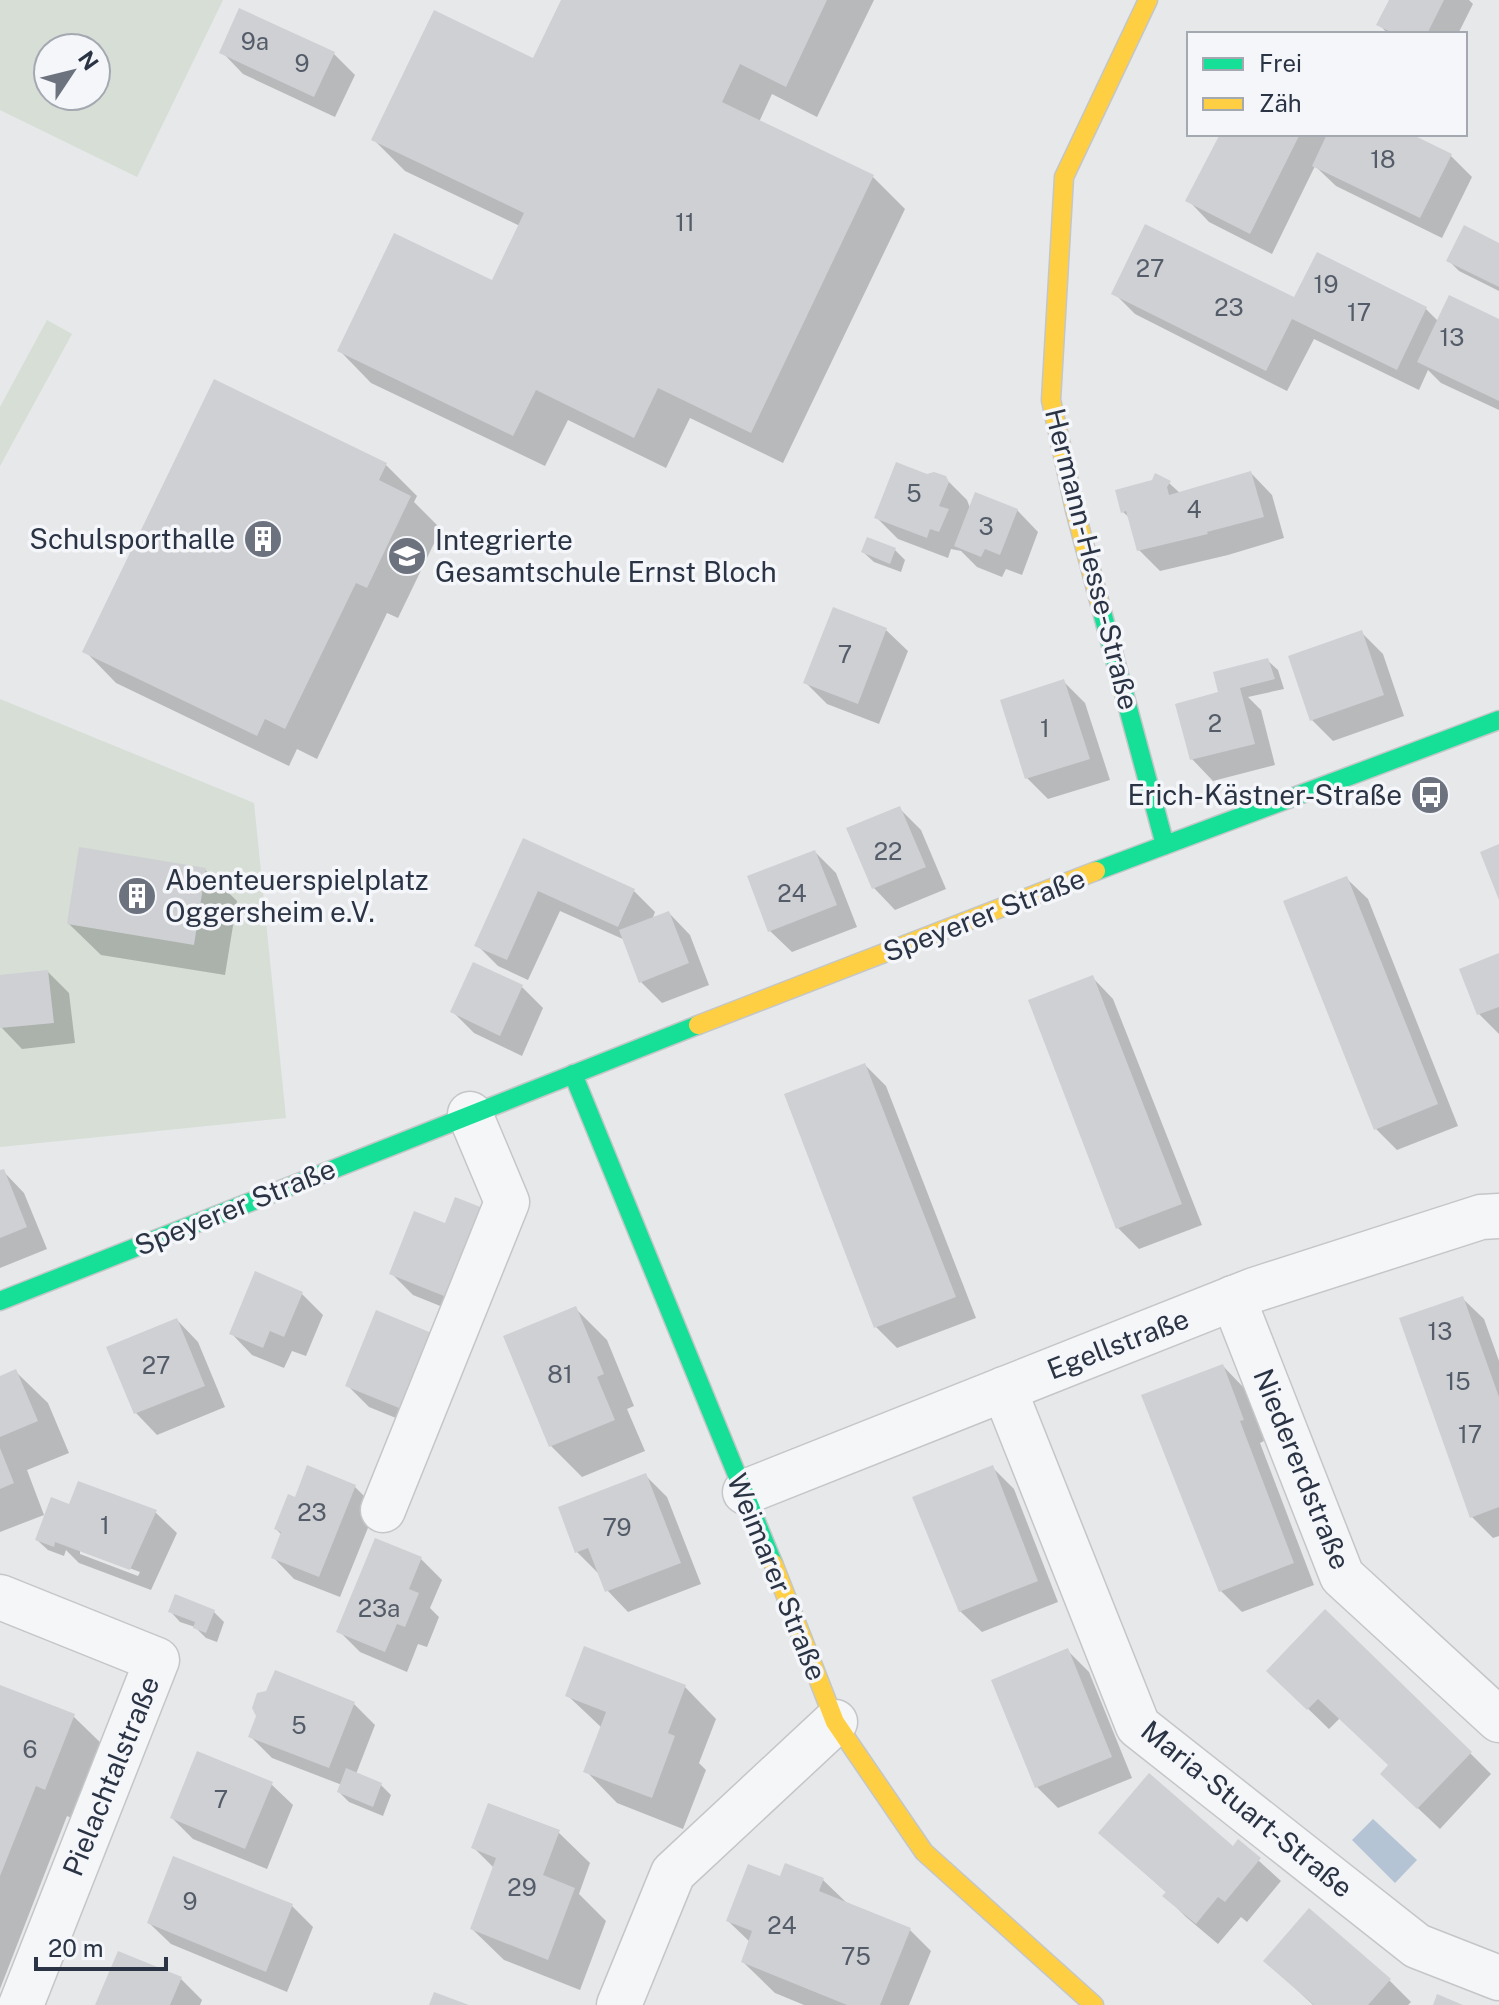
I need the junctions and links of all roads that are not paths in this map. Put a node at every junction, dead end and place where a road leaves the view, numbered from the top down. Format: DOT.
graph roads {
  1 [pos="1148,0"];
  2 [pos="1499,720"];
  3 [pos="1165,845"];
  4 [pos="573,1074"];
  5 [pos="470,1114"];
  6 [pos="1499,1216"];
  7 [pos="1233,1298"];
  8 [pos="0,1301"];
  9 [pos="1004,1389"];
  10 [pos="745,1492"];
  11 [pos="383,1510"];
  12 [pos="0,1597"];
  13 [pos="1499,1720"];
  14 [pos="835,1722"];
  15 [pos="1499,1978"];
  16 [pos="21,2005"];
  17 [pos="619,2005"];
  18 [pos="1094,2005"];
  1 -- 3 [label="street, Hermann-Hesse-Straße"];
  2 -- 3 [label="street, Speyerer Straße"];
  3 -- 4 [label="street, Speyerer Straße"];
  4 -- 5 [label="street, Speyerer Straße"];
  4 -- 10 [label="street, Weimarer Straße"];
  5 -- 8 [label="street, Speyerer Straße"];
  5 -- 11 [label="street"];
  6 -- 7 [label="street, Egellstraße"];
  7 -- 9 [label="street, Egellstraße"];
  7 -- 13 [label="street, Niedererdstraße"];
  9 -- 10 [label="street, Egellstraße"];
  9 -- 15 [label="street, Maria-Stuart-Straße"];
  10 -- 14 [label="street, Weimarer Straße"];
  12 -- 16 [label="street, Pielachtalstraße"];
  14 -- 17 [label="street"];
  14 -- 18 [label="street, Weimarer Straße"];
}
